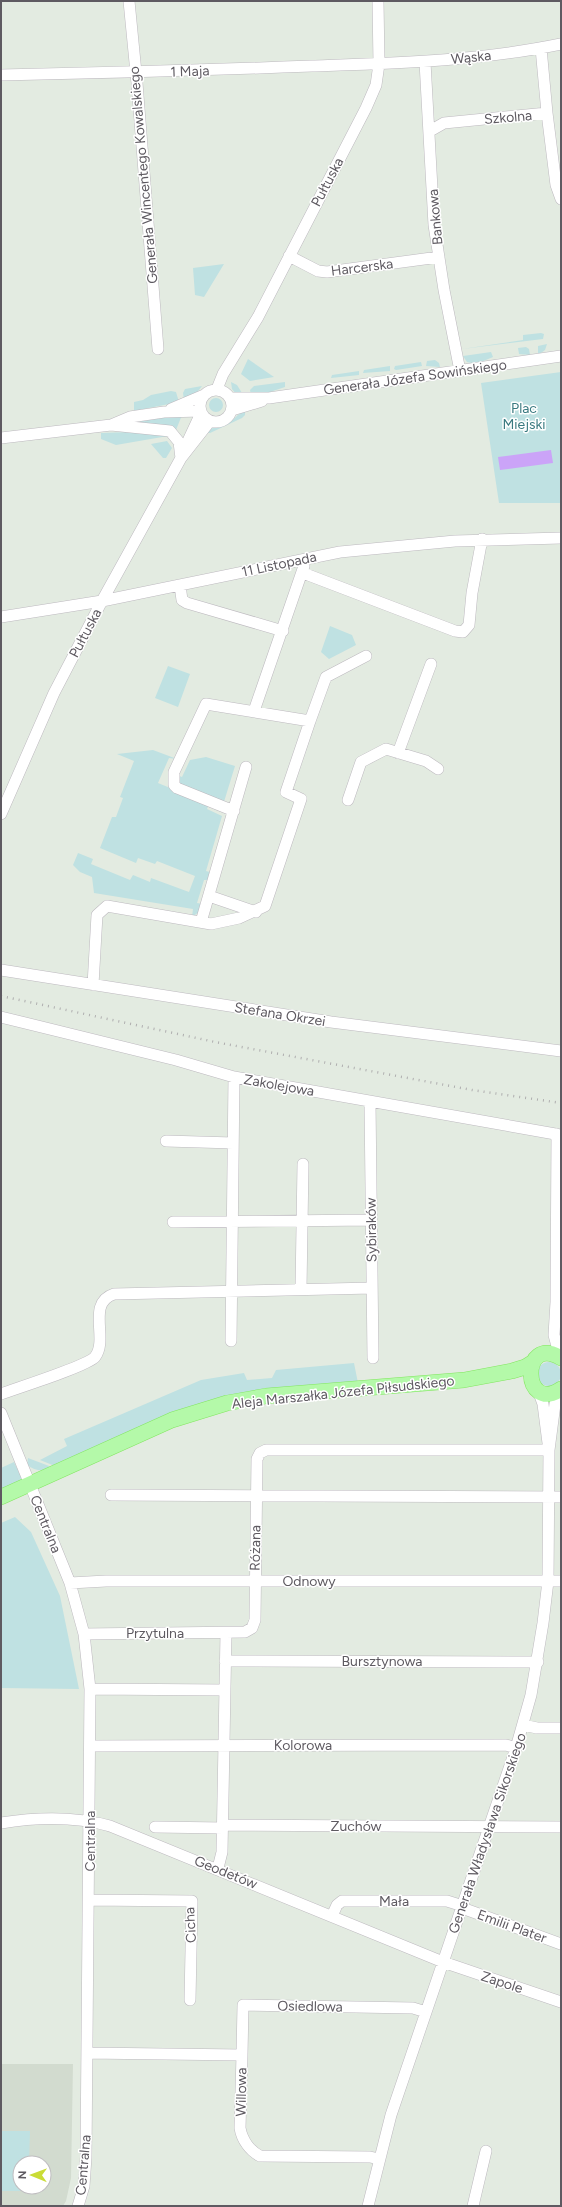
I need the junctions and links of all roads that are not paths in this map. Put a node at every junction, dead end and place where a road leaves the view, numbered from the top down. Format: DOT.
graph roads {
  1 [pos="129,1"];
  2 [pos="378,1"];
  3 [pos="561,44"];
  4 [pos="541,48"];
  5 [pos="425,62"];
  6 [pos="379,64"];
  7 [pos="135,72"];
  8 [pos="1,74"];
  9 [pos="548,113"];
  10 [pos="430,131"];
  11 [pos="561,199"];
  12 [pos="289,256"];
  13 [pos="439,257"];
  14 [pos="158,349"];
  15 [pos="561,356"];
  16 [pos="460,371"];
  17 [pos="224,393"];
  18 [pos="204,395"];
  19 [pos="269,398"];
  20 [pos="232,410"];
  21 [pos="164,412"];
  22 [pos="201,412"];
  23 [pos="210,421"];
  24 [pos="111,424"];
  25 [pos="1,438"];
  26 [pos="181,458"];
  27 [pos="561,538"];
  28 [pos="482,539"];
  29 [pos="305,558"];
  30 [pos="303,573"];
  31 [pos="180,585"];
  32 [pos="102,601"];
  33 [pos="1,617"];
  34 [pos="283,631"];
  35 [pos="366,656"];
  36 [pos="431,664"];
  37 [pos="254,712"];
  38 [pos="310,721"];
  39 [pos="398,753"];
  40 [pos="246,767"];
  41 [pos="438,769"];
  42 [pos="348,800"];
  43 [pos="234,811"];
  44 [pos="1,814"];
  45 [pos="209,896"];
  46 [pos="256,912"];
  47 [pos="201,922"];
  48 [pos="1,970"];
  49 [pos="93,984"];
  50 [pos="1,1017"];
  51 [pos="561,1051"];
  52 [pos="234,1077"];
  53 [pos="370,1102"];
  54 [pos="559,1135"];
  55 [pos="166,1141"];
  56 [pos="233,1143"];
  57 [pos="303,1164"];
  58 [pos="302,1220"];
  59 [pos="371,1220"];
  60 [pos="231,1221"];
  61 [pos="173,1222"];
  62 [pos="372,1288"];
  63 [pos="301,1289"];
  64 [pos="231,1290"];
  65 [pos="554,1335"];
  66 [pos="231,1341"];
  67 [pos="373,1358"];
  68 [pos="539,1358"];
  69 [pos="560,1358"];
  70 [pos="464,1380"];
  71 [pos="535,1388"];
  72 [pos="560,1390"];
  73 [pos="1,1394"];
  74 [pos="1,1413"];
  75 [pos="550,1450"];
  76 [pos="30,1485"];
  77 [pos="111,1495"];
  78 [pos="256,1497"];
  79 [pos="549,1497"];
  80 [pos="561,1497"];
  81 [pos="1,1498"];
  82 [pos="548,1581"];
  83 [pos="561,1581"];
  84 [pos="255,1582"];
  85 [pos="70,1583"];
  86 [pos="226,1633"];
  87 [pos="84,1634"];
  88 [pos="226,1661"];
  89 [pos="538,1662"];
  90 [pos="90,1689"];
  91 [pos="225,1690"];
  92 [pos="523,1725"];
  93 [pos="561,1728"];
  94 [pos="225,1745"];
  95 [pos="90,1746"];
  96 [pos="516,1748"];
  97 [pos="90,1821"];
  98 [pos="1,1823"];
  99 [pos="223,1826"];
  100 [pos="155,1827"];
  101 [pos="489,1827"];
  102 [pos="561,1827"];
  103 [pos="218,1868"];
  104 [pos="89,1900"];
  105 [pos="463,1907"];
  106 [pos="332,1916"];
  107 [pos="561,1944"];
  108 [pos="443,1962"];
  109 [pos="190,2000"];
  110 [pos="561,2002"];
  111 [pos="426,2012"];
  112 [pos="87,2053"];
  113 [pos="242,2055"];
  114 [pos="486,2151"];
  115 [pos="379,2159"];
  116 [pos="82,2205"];
  117 [pos="368,2206"];
  118 [pos="473,2206"];
  1 -- 7 [label="street, Generała Wincentego Kowalskiego"];
  2 -- 6 [label="street, Pułtuska"];
  3 -- 4 [label="street, Wąska"];
  4 -- 5 [label="street, Wąska"];
  4 -- 9 [label="street, Szkolna"];
  5 -- 6 [label="street, Wąska"];
  5 -- 10 [label="street, Bankowa"];
  6 -- 7 [label="street, 1 Maja"];
  6 -- 12 [label="street, Pułtuska"];
  7 -- 8 [label="street, 1 Maja"];
  7 -- 14 [label="street, Generała Wincentego Kowalskiego"];
  9 -- 10 [label="street, Szkolna"];
  9 -- 11 [label="street"];
  10 -- 13 [label="street, Bankowa"];
  12 -- 13 [label="street, Harcerska"];
  12 -- 17 [label="street, Pułtuska"];
  13 -- 16 [label="street, Bankowa"];
  15 -- 16 [label="street, Generała Józefa Sowińskiego"];
  16 -- 19 [label="street, Generała Józefa Sowińskiego"];
  17 -- 18 [label="street"];
  17 -- 19 [label="street, Generała Józefa Sowińskiego"];
  17 -- 20 [label="street"];
  18 -- 21 [label="street"];
  18 -- 22 [label="street"];
  19 -- 20 [label="street, Generała Józefa Sowińskiego"];
  20 -- 23 [label="street"];
  21 -- 22 [label="street"];
  21 -- 24 [label="street"];
  22 -- 23 [label="street"];
  22 -- 26 [label="street, Pułtuska"];
  23 -- 26 [label="street, Pułtuska"];
  24 -- 25 [label="street"];
  24 -- 26 [label="street"];
  26 -- 32 [label="street, Pułtuska"];
  27 -- 28 [label="street, 11 Listopada"];
  28 -- 29 [label="street, 11 Listopada"];
  28 -- 30 [label="street"];
  29 -- 30 [label="street"];
  29 -- 31 [label="street, 11 Listopada"];
  30 -- 34 [label="street"];
  31 -- 32 [label="street, 11 Listopada"];
  31 -- 34 [label="street"];
  32 -- 33 [label="street, 11 Listopada"];
  32 -- 44 [label="street, Pułtuska"];
  34 -- 37 [label="street"];
  35 -- 38 [label="street"];
  36 -- 39 [label="street"];
  37 -- 38 [label="street"];
  37 -- 43 [label="street"];
  38 -- 46 [label="street"];
  39 -- 41 [label="street"];
  39 -- 42 [label="street"];
  40 -- 43 [label="street"];
  43 -- 45 [label="street"];
  45 -- 46 [label="street"];
  45 -- 47 [label="street"];
  46 -- 47 [label="street"];
  47 -- 49 [label="street"];
  48 -- 49 [label="street, Stefana Okrzei"];
  49 -- 51 [label="street, Stefana Okrzei"];
  50 -- 52 [label="street, Zakolejowa"];
  52 -- 53 [label="street, Zakolejowa"];
  52 -- 56 [label="street"];
  53 -- 54 [label="street, Zakolejowa"];
  53 -- 59 [label="street, Sybiraków"];
  54 -- 65 [label="street"];
  55 -- 56 [label="street"];
  56 -- 60 [label="street"];
  57 -- 58 [label="street"];
  58 -- 59 [label="street"];
  58 -- 60 [label="street"];
  58 -- 63 [label="street"];
  59 -- 62 [label="street, Sybiraków"];
  60 -- 61 [label="street"];
  60 -- 64 [label="street"];
  62 -- 63 [label="street"];
  62 -- 67 [label="street, Sybiraków"];
  63 -- 64 [label="street"];
  64 -- 66 [label="street"];
  64 -- 73 [label="street"];
  65 -- 68 [label="street"];
  65 -- 69 [label="street"];
  68 -- 69 [label="main road"];
  68 -- 70 [label="main road, Aleja Marszałka Józefa Piłsudskiego"];
  68 -- 71 [label="main road"];
  70 -- 71 [label="main road, Aleja Marszałka Józefa Piłsudskiego"];
  70 -- 76 [label="main road, Aleja Marszałka Józefa Piłsudskiego"];
  71 -- 72 [label="main road, Aleja Marszałka Józefa Piłsudskiego"];
  71 -- 75 [label="street, Generała Władysława Sikorskiego"];
  72 -- 75 [label="street, Generała Władysława Sikorskiego"];
  74 -- 76 [label="street, Centralna"];
  75 -- 78 [label="street, Różana"];
  75 -- 79 [label="street, Generała Władysława Sikorskiego"];
  76 -- 81 [label="main road, Aleja Marszałka Józefa Piłsudskiego"];
  76 -- 85 [label="street, Centralna"];
  77 -- 78 [label="street"];
  78 -- 79 [label="street"];
  78 -- 84 [label="street, Różana"];
  79 -- 80 [label="street"];
  79 -- 82 [label="street, Generała Władysława Sikorskiego"];
  82 -- 83 [label="street, Odnowy"];
  82 -- 84 [label="street, Odnowy"];
  82 -- 89 [label="street, Generała Władysława Sikorskiego"];
  84 -- 85 [label="street, Odnowy"];
  84 -- 86 [label="street, Różana"];
  85 -- 87 [label="street, Centralna"];
  86 -- 87 [label="street, Przytulna"];
  86 -- 88 [label="street"];
  87 -- 90 [label="street, Centralna"];
  88 -- 89 [label="street, Bursztynowa"];
  88 -- 91 [label="street"];
  89 -- 92 [label="street, Generała Władysława Sikorskiego"];
  90 -- 91 [label="street"];
  90 -- 95 [label="street, Centralna"];
  91 -- 94 [label="street"];
  92 -- 93 [label="street"];
  92 -- 96 [label="street, Generała Władysława Sikorskiego"];
  94 -- 95 [label="street, Kolorowa"];
  94 -- 96 [label="street, Kolorowa"];
  94 -- 99 [label="street"];
  95 -- 97 [label="street, Centralna"];
  96 -- 101 [label="street, Generała Władysława Sikorskiego"];
  97 -- 98 [label="street, Geodetów"];
  97 -- 103 [label="street, Geodetów"];
  97 -- 104 [label="street, Centralna"];
  99 -- 100 [label="street, Zuchów"];
  99 -- 101 [label="street, Zuchów"];
  99 -- 103 [label="street"];
  101 -- 102 [label="street, Zuchów"];
  101 -- 105 [label="street, Generała Władysława Sikorskiego"];
  103 -- 106 [label="street, Geodetów"];
  104 -- 109 [label="street, Cicha"];
  104 -- 112 [label="street, Centralna"];
  105 -- 106 [label="street, Mała"];
  105 -- 107 [label="street, Emilii Plater"];
  105 -- 108 [label="street, Generała Władysława Sikorskiego"];
  106 -- 108 [label="street, Geodetów"];
  108 -- 110 [label="street, Zapole"];
  108 -- 111 [label="street, Generała Władysława Sikorskiego"];
  111 -- 113 [label="street, Osiedlowa"];
  111 -- 115 [label="street, Generała Władysława Sikorskiego"];
  112 -- 113 [label="street, Willowa"];
  112 -- 116 [label="street, Centralna"];
  113 -- 115 [label="street, Willowa"];
  114 -- 118 [label="street"];
  115 -- 117 [label="street, Generała Władysława Sikorskiego"];
}
